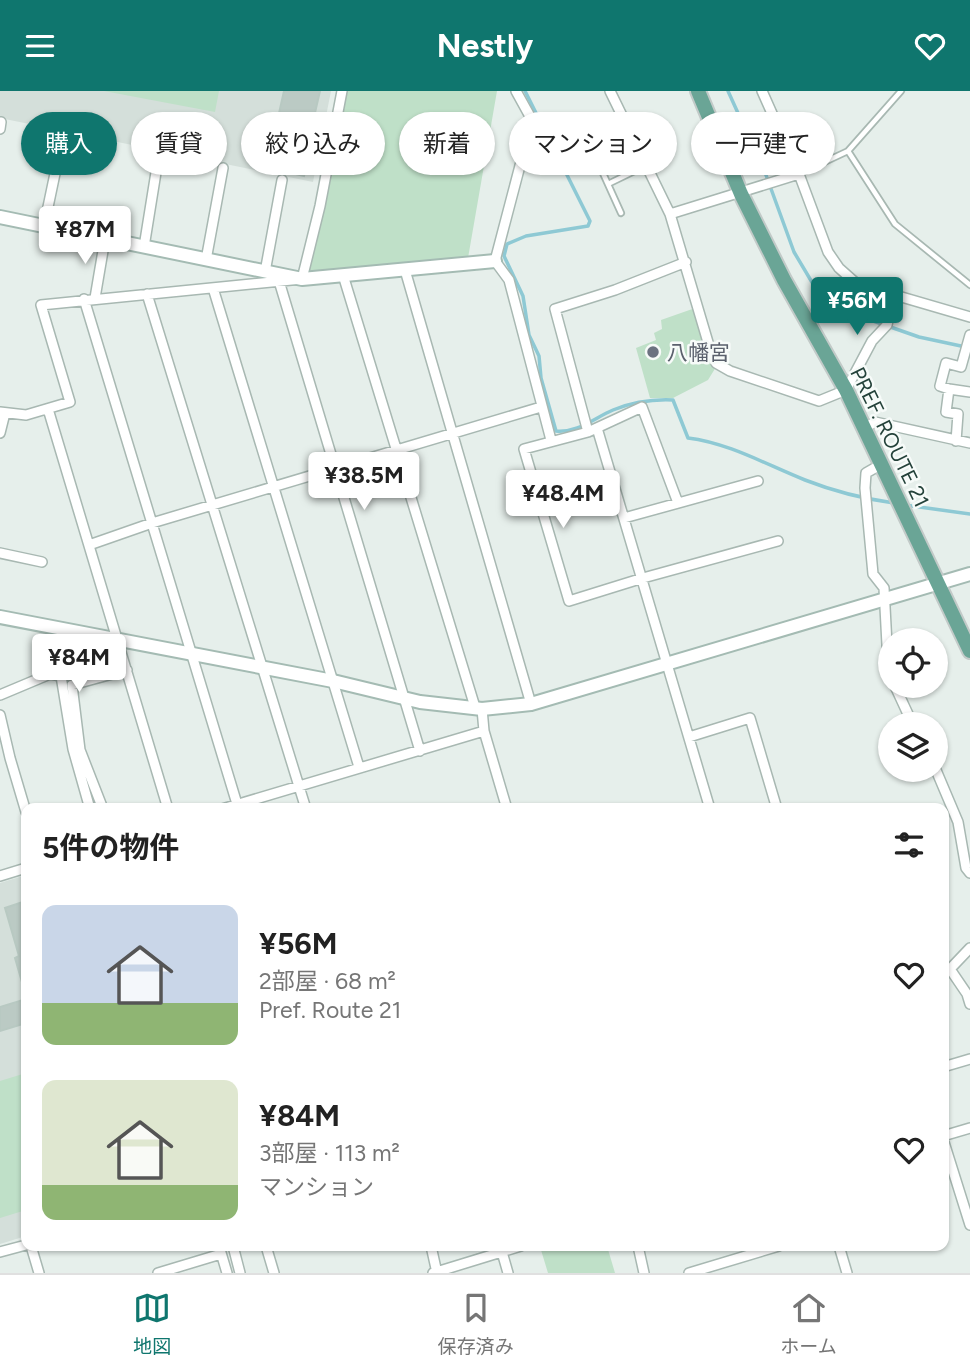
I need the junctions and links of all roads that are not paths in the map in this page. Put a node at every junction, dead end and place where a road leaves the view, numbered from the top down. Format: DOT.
graph roads {
  1 [pos="342,91"];
  2 [pos="516,91"];
  3 [pos="610,91"];
  4 [pos="698,91"];
  5 [pos="762,91"];
  6 [pos="901,91"];
  7 [pos="621,112"];
  8 [pos="771,112"];
  9 [pos="848,151"];
  10 [pos="835,157"];
  11 [pos="55,175"];
  12 [pos="156,175"];
  13 [pos="222,175"];
  14 [pos="604,175"];
  15 [pos="627,175"];
  16 [pos="652,175"];
  17 [pos="796,175"];
  18 [pos="799,175"];
  19 [pos="282,180"];
  20 [pos="608,184"];
  21 [pos="741,194"];
  22 [pos="621,213"];
  23 [pos="670,214"];
  24 [pos="0,217"];
  25 [pos="44,226"];
  26 [pos="105,239"];
  27 [pos="144,247"];
  28 [pos="206,260"];
  29 [pos="495,261"];
  30 [pos="686,262"];
  31 [pos="405,269"];
  32 [pos="265,272"];
  33 [pos="343,275"];
  34 [pos="302,279"];
  35 [pos="279,281"];
  36 [pos="970,285"];
  37 [pos="213,288"];
  38 [pos="146,294"];
  39 [pos="894,295"];
  40 [pos="94,298"];
  41 [pos="84,299"];
  42 [pos="970,317"];
  43 [pos="970,335"];
  44 [pos="950,389"];
  45 [pos="846,390"];
  46 [pos="970,392"];
  47 [pos="541,407"];
  48 [pos="48,409"];
  49 [pos="2,412"];
  50 [pos="864,428"];
  51 [pos="593,430"];
  52 [pos="0,433"];
  53 [pos="452,436"];
  54 [pos="551,440"];
  55 [pos="956,441"];
  56 [pos="970,443"];
  57 [pos="397,451"];
  58 [pos="880,465"];
  59 [pos="336,469"];
  60 [pos="758,481"];
  61 [pos="274,487"];
  62 [pos="678,503"];
  63 [pos="212,505"];
  64 [pos="624,518"];
  65 [pos="152,523"];
  66 [pos="778,541"];
  67 [pos="89,545"];
  68 [pos="0,553"];
  69 [pos="42,562"];
  70 [pos="970,574"];
  71 [pos="643,578"];
  72 [pos="939,582"];
  73 [pos="884,601"];
  74 [pos="0,617"];
  75 [pos="886,628"];
  76 [pos="118,641"];
  77 [pos="970,651"];
  78 [pos="191,653"];
  79 [pos="666,663"];
  80 [pos="263,668"];
  81 [pos="127,670"];
  82 [pos="333,681"];
  83 [pos="0,695"];
  84 [pos="404,697"];
  85 [pos="531,704"];
  86 [pos="478,708"];
  87 [pos="0,715"];
  88 [pos="484,731"];
  89 [pos="689,737"];
  90 [pos="420,751"];
  91 [pos="5,759"];
  92 [pos="359,767"];
  93 [pos="941,782"];
  94 [pos="299,784"];
  95 [pos="22,803"];
  96 [pos="88,803"];
  97 [pos="101,803"];
  98 [pos="167,803"];
  99 [pos="237,803"];
  100 [pos="240,803"];
  101 [pos="304,803"];
  102 [pos="505,803"];
  103 [pos="708,803"];
  104 [pos="775,803"];
  105 [pos="21,870"];
  106 [pos="970,873"];
  107 [pos="0,876"];
  108 [pos="970,948"];
  109 [pos="949,967"];
  110 [pos="949,973"];
  111 [pos="970,1004"];
  112 [pos="970,1059"];
  113 [pos="949,1065"];
  114 [pos="970,1128"];
  115 [pos="949,1136"];
  116 [pos="949,1157"];
  117 [pos="970,1225"];
  118 [pos="21,1246"];
  119 [pos="33,1251"];
  120 [pos="217,1251"];
  121 [pos="220,1251"];
  122 [pos="234,1251"];
  123 [pos="267,1251"];
  124 [pos="432,1251"];
  125 [pos="505,1251"];
  126 [pos="639,1251"];
  127 [pos="762,1251"];
  128 [pos="840,1251"];
  129 [pos="0,1252"];
  130 [pos="502,1252"];
  131 [pos="39,1273"];
  132 [pos="158,1273"];
  133 [pos="227,1273"];
  134 [pos="240,1273"];
  135 [pos="274,1273"];
  136 [pos="435,1273"];
  137 [pos="508,1273"];
  138 [pos="644,1273"];
  139 [pos="689,1273"];
  140 [pos="847,1273"];
  1 -- 34 [label="street"];
  2 -- 29 [label="street"];
  3 -- 7 [label="street"];
  4 -- 21 [label="main road, PREF. ROUTE 21"];
  5 -- 8 [label="street"];
  6 -- 9 [label="lane"];
  9 -- 10 [label="lane"];
  9 -- 36 [label="lane"];
  11 -- 25 [label="street"];
  12 -- 27 [label="street"];
  13 -- 28 [label="street"];
  14 -- 20 [label="lane"];
  15 -- 20 [label="lane"];
  16 -- 23 [label="street"];
  17 -- 21 [label="street"];
  18 -- 39 [label="street"];
  19 -- 32 [label="street"];
  20 -- 22 [label="lane"];
  21 -- 23 [label="street"];
  21 -- 45 [label="main road, PREF. ROUTE 21"];
  23 -- 30 [label="street"];
  24 -- 25 [label="street"];
  25 -- 26 [label="street"];
  26 -- 27 [label="street"];
  26 -- 40 [label="street"];
  27 -- 28 [label="street"];
  28 -- 32 [label="street"];
  29 -- 31 [label="street"];
  29 -- 47 [label="street"];
  30 -- 45 [label="street"];
  30 -- 51 [label="street"];
  31 -- 33 [label="street"];
  31 -- 53 [label="street"];
  32 -- 34 [label="street"];
  33 -- 34 [label="street"];
  33 -- 57 [label="street"];
  34 -- 35 [label="street"];
  35 -- 37 [label="street"];
  35 -- 59 [label="street"];
  37 -- 38 [label="street"];
  37 -- 61 [label="street"];
  38 -- 40 [label="street"];
  38 -- 63 [label="street"];
  39 -- 42 [label="street"];
  39 -- 45 [label="street"];
  40 -- 41 [label="street"];
  41 -- 48 [label="street"];
  41 -- 65 [label="street"];
  43 -- 44 [label="street"];
  44 -- 46 [label="street"];
  44 -- 55 [label="street"];
  45 -- 50 [label="main road, PREF. ROUTE 21"];
  47 -- 53 [label="street"];
  47 -- 54 [label="street"];
  48 -- 49 [label="street"];
  48 -- 67 [label="street"];
  49 -- 52 [label="street"];
  50 -- 55 [label="street"];
  50 -- 58 [label="main road, PREF. ROUTE 21"];
  51 -- 54 [label="street"];
  51 -- 62 [label="street"];
  51 -- 64 [label="street"];
  53 -- 57 [label="street"];
  53 -- 85 [label="street"];
  54 -- 71 [label="street"];
  55 -- 56 [label="street"];
  57 -- 59 [label="street"];
  57 -- 86 [label="street"];
  58 -- 72 [label="main road, PREF. ROUTE 21"];
  58 -- 73 [label="street"];
  59 -- 61 [label="street"];
  59 -- 84 [label="street"];
  60 -- 62 [label="street"];
  61 -- 63 [label="street"];
  61 -- 82 [label="street"];
  62 -- 64 [label="street"];
  63 -- 65 [label="street"];
  63 -- 80 [label="street"];
  64 -- 71 [label="street"];
  65 -- 67 [label="street"];
  65 -- 78 [label="street"];
  66 -- 71 [label="street"];
  67 -- 76 [label="street"];
  68 -- 69 [label="street"];
  70 -- 72 [label="street"];
  71 -- 79 [label="street"];
  72 -- 73 [label="street"];
  72 -- 77 [label="main road, PREF. ROUTE 21"];
  73 -- 75 [label="street"];
  73 -- 79 [label="street"];
  74 -- 76 [label="street"];
  76 -- 78 [label="street"];
  76 -- 81 [label="street"];
  78 -- 80 [label="street"];
  78 -- 99 [label="street"];
  79 -- 85 [label="street"];
  79 -- 89 [label="street"];
  80 -- 82 [label="street"];
  80 -- 94 [label="street"];
  81 -- 97 [label="street"];
  81 -- 98 [label="street"];
  82 -- 84 [label="street"];
  82 -- 92 [label="street"];
  83 -- 96 [label="street"];
  84 -- 86 [label="street"];
  84 -- 90 [label="street"];
  85 -- 86 [label="street"];
  86 -- 88 [label="street"];
  87 -- 91 [label="street"];
  88 -- 90 [label="street"];
  88 -- 102 [label="street"];
  89 -- 103 [label="street"];
  89 -- 104 [label="street"];
  90 -- 92 [label="street"];
  91 -- 95 [label="street"];
  92 -- 94 [label="street"];
  93 -- 106 [label="street"];
  94 -- 100 [label="street"];
  94 -- 101 [label="street"];
  105 -- 107 [label="street"];
  108 -- 109 [label="street"];
  110 -- 111 [label="street"];
  112 -- 113 [label="street"];
  114 -- 115 [label="street"];
  116 -- 117 [label="street"];
  118 -- 129 [label="street"];
  119 -- 131 [label="street"];
  120 -- 132 [label="street"];
  121 -- 133 [label="street"];
  122 -- 134 [label="street"];
  123 -- 135 [label="street"];
  124 -- 136 [label="street"];
  125 -- 130 [label="street"];
  126 -- 138 [label="street"];
  127 -- 139 [label="street"];
  128 -- 140 [label="street"];
  130 -- 136 [label="street"];
  130 -- 137 [label="street"];
}
